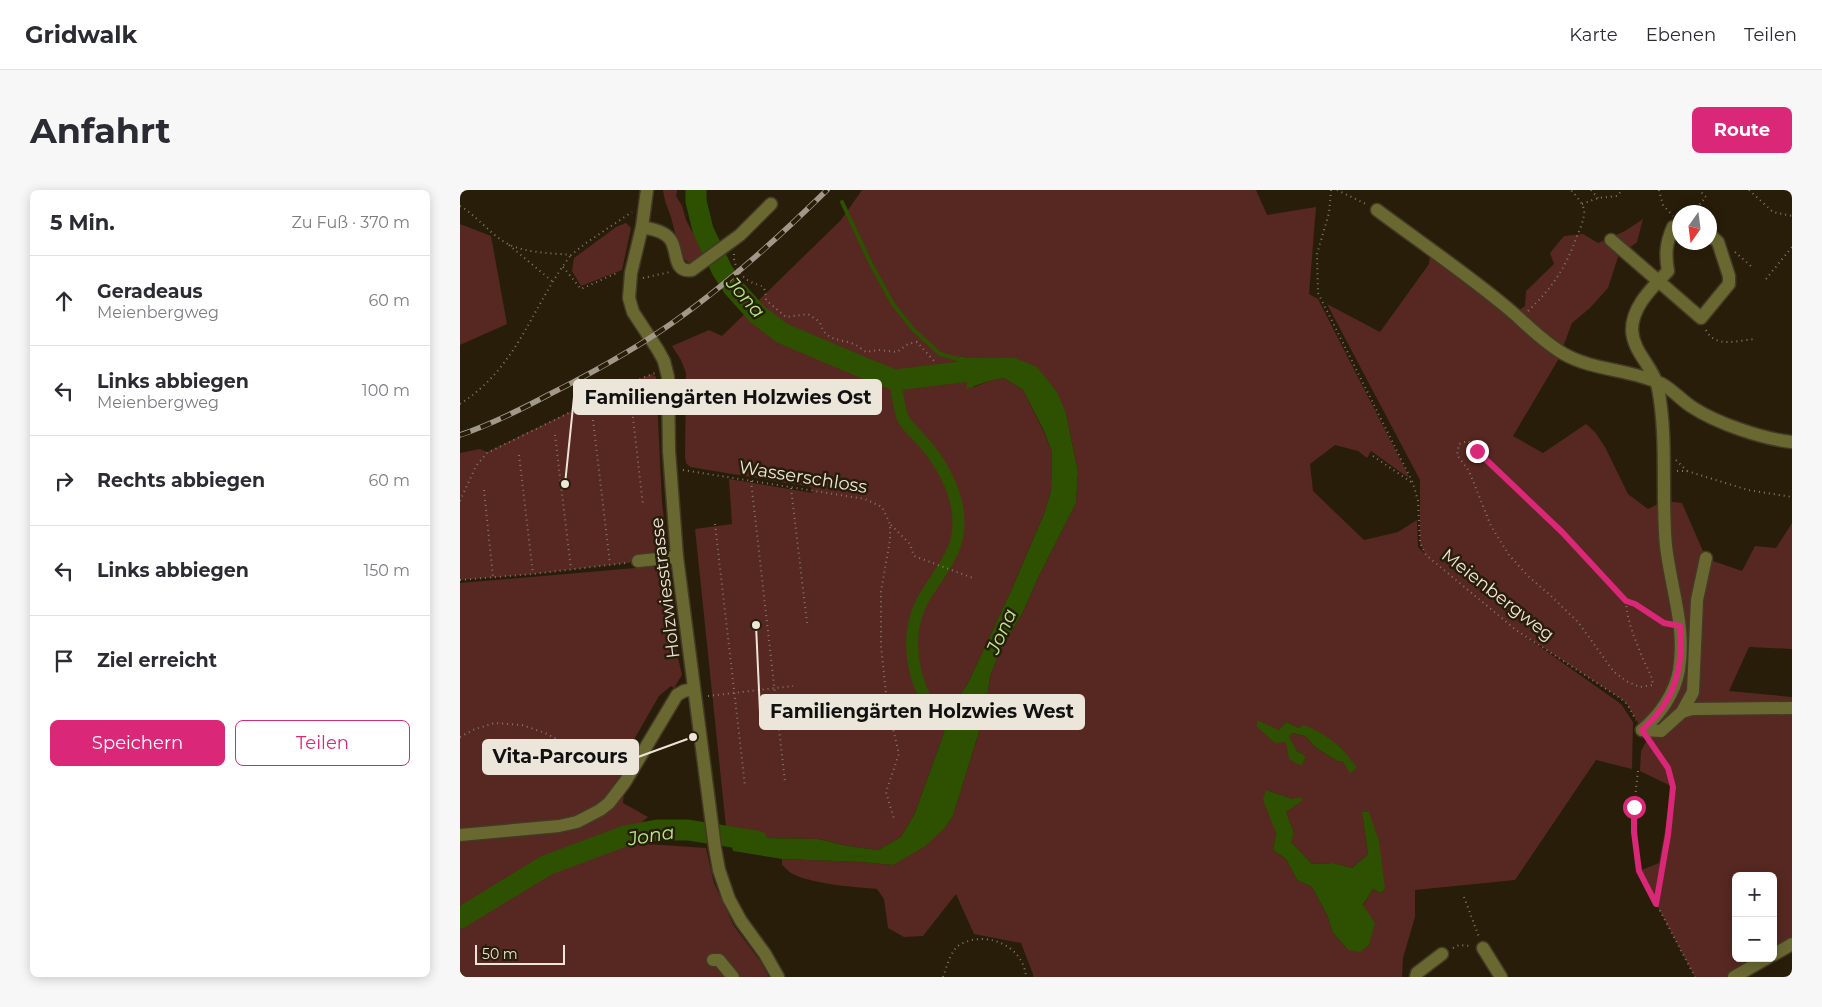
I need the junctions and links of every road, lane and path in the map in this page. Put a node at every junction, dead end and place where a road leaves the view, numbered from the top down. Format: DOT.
graph roads {
  1 [pos="1331,190"];
  2 [pos="1336,190"];
  3 [pos="1572,190"];
  4 [pos="1591,190"];
  5 [pos="1622,190"];
  6 [pos="1659,190"];
  7 [pos="1698,190"];
  8 [pos="1748,190"];
  9 [pos="646,196"];
  10 [pos="1598,198"];
  11 [pos="771,204"];
  12 [pos="1582,204"];
  13 [pos="1699,205"];
  14 [pos="460,206"];
  15 [pos="1377,210"];
  16 [pos="1672,216"];
  17 [pos="1792,216"];
  18 [pos="642,227"];
  19 [pos="1672,229"];
  20 [pos="734,239"];
  21 [pos="1611,240"];
  22 [pos="1717,241"];
  23 [pos="507,243"];
  24 [pos="1792,247"];
  25 [pos="571,255"];
  26 [pos="563,267"];
  27 [pos="622,270"];
  28 [pos="682,270"];
  29 [pos="643,278"];
  30 [pos="1766,279"];
  31 [pos="553,282"];
  32 [pos="1658,282"];
  33 [pos="1701,318"];
  34 [pos="1519,319"];
  35 [pos="1756,339"];
  36 [pos="934,361"];
  37 [pos="652,374"];
  38 [pos="1657,382"];
  39 [pos="630,392"];
  40 [pos="460,404"];
  41 [pos="593,420"];
  42 [pos="555,435"];
  43 [pos="1792,442"];
  44 [pos="519,455"];
  45 [pos="1372,456"];
  46 [pos="670,468"];
  47 [pos="1664,478"];
  48 [pos="751,481"];
  49 [pos="1413,483"];
  50 [pos="791,488"];
  51 [pos="484,490"];
  52 [pos="1792,497"];
  53 [pos="460,501"];
  54 [pos="643,506"];
  55 [pos="716,524"];
  56 [pos="890,524"];
  57 [pos="677,557"];
  58 [pos="1706,558"];
  59 [pos="638,561"];
  60 [pos="610,565"];
  61 [pos="571,569"];
  62 [pos="533,574"];
  63 [pos="493,577"];
  64 [pos="973,578"];
  65 [pos="460,580"];
  66 [pos="1626,601"];
  67 [pos="807,623"];
  68 [pos="1680,626"];
  69 [pos="793,686"];
  70 [pos="694,689"];
  71 [pos="774,689"];
  72 [pos="734,692"];
  73 [pos="706,696"];
  74 [pos="1792,708"];
  75 [pos="1682,712"];
  76 [pos="1642,730"];
  77 [pos="460,738"];
  78 [pos="1638,771"];
  79 [pos="629,776"];
  80 [pos="785,782"];
  81 [pos="745,786"];
  82 [pos="894,819"];
  83 [pos="460,835"];
  84 [pos="1464,897"];
  85 [pos="1656,904"];
  86 [pos="1792,944"];
  87 [pos="1483,948"];
  88 [pos="1777,953"];
  89 [pos="1442,954"];
  90 [pos="713,960"];
  91 [pos="1760,962"];
  92 [pos="733,977"];
  93 [pos="778,977"];
  94 [pos="943,977"];
  95 [pos="1026,977"];
  96 [pos="1416,977"];
  97 [pos="1501,977"];
  98 [pos="1695,977"];
  99 [pos="1734,977"];
  1 -- 49 [label="path, Meienbergweg"];
  2 -- 15 [label="path"];
  3 -- 12 [label="path"];
  4 -- 10 [label="path"];
  5 -- 10 [label="path"];
  6 -- 16 [label="path"];
  7 -- 13 [label="path"];
  8 -- 17 [label="path"];
  9 -- 18 [label="street, Holzwiesstrasse"];
  9 -- 25 [label="path"];
  10 -- 12 [label="path"];
  11 -- 20 [label="street"];
  12 -- 34 [label="path"];
  14 -- 23 [label="path"];
  15 -- 34 [label="street"];
  18 -- 28 [label="street"];
  18 -- 46 [label="street, Holzwiesstrasse"];
  19 -- 32 [label="street"];
  20 -- 28 [label="street"];
  20 -- 36 [label="path"];
  21 -- 32 [label="street"];
  22 -- 33 [label="street"];
  23 -- 25 [label="path"];
  23 -- 31 [label="path"];
  24 -- 30 [label="path"];
  25 -- 26 [label="path"];
  26 -- 27 [label="path"];
  26 -- 31 [label="path"];
  28 -- 29 [label="path"];
  31 -- 40 [label="path"];
  32 -- 33 [label="street"];
  32 -- 38 [label="street"];
  33 -- 35 [label="path"];
  34 -- 38 [label="street"];
  37 -- 53 [label="path"];
  38 -- 43 [label="street"];
  38 -- 47 [label="street"];
  39 -- 54 [label="path"];
  41 -- 60 [label="path"];
  42 -- 61 [label="path"];
  44 -- 62 [label="path"];
  45 -- 49 [label="path"];
  46 -- 48 [label="path, Wasserschloss"];
  46 -- 57 [label="street, Holzwiesstrasse"];
  47 -- 52 [label="path"];
  47 -- 68 [label="street"];
  48 -- 50 [label="path, Wasserschloss"];
  48 -- 71 [label="path"];
  49 -- 76 [label="path, Meienbergweg"];
  50 -- 56 [label="path, Wasserschloss"];
  50 -- 67 [label="path"];
  51 -- 63 [label="path"];
  55 -- 72 [label="path"];
  56 -- 64 [label="path, Wasserschloss"];
  56 -- 82 [label="path"];
  57 -- 59 [label="street"];
  57 -- 70 [label="street, Holzwiesstrasse"];
  58 -- 75 [label="street"];
  59 -- 60 [label="path"];
  60 -- 61 [label="path"];
  61 -- 62 [label="path"];
  62 -- 63 [label="path"];
  63 -- 65 [label="path"];
  66 -- 66 [label="path"];
  66 -- 68 [label="path"];
  68 -- 76 [label="street"];
  69 -- 71 [label="path"];
  70 -- 79 [label="street"];
  70 -- 93 [label="street, Holzwiesstrasse"];
  71 -- 72 [label="path"];
  71 -- 80 [label="path"];
  72 -- 73 [label="path"];
  72 -- 81 [label="path"];
  74 -- 75 [label="street"];
  75 -- 76 [label="street"];
  76 -- 85 [label="path, Meienbergweg"];
  77 -- 79 [label="path"];
  78 -- 85 [label="path"];
  79 -- 83 [label="street"];
  84 -- 87 [label="path"];
  85 -- 98 [label="path"];
  86 -- 88 [label="street"];
  87 -- 89 [label="path"];
  87 -- 97 [label="street"];
  89 -- 96 [label="street"];
  90 -- 92 [label="street"];
  91 -- 99 [label="street"];
  94 -- 95 [label="path"];
}
